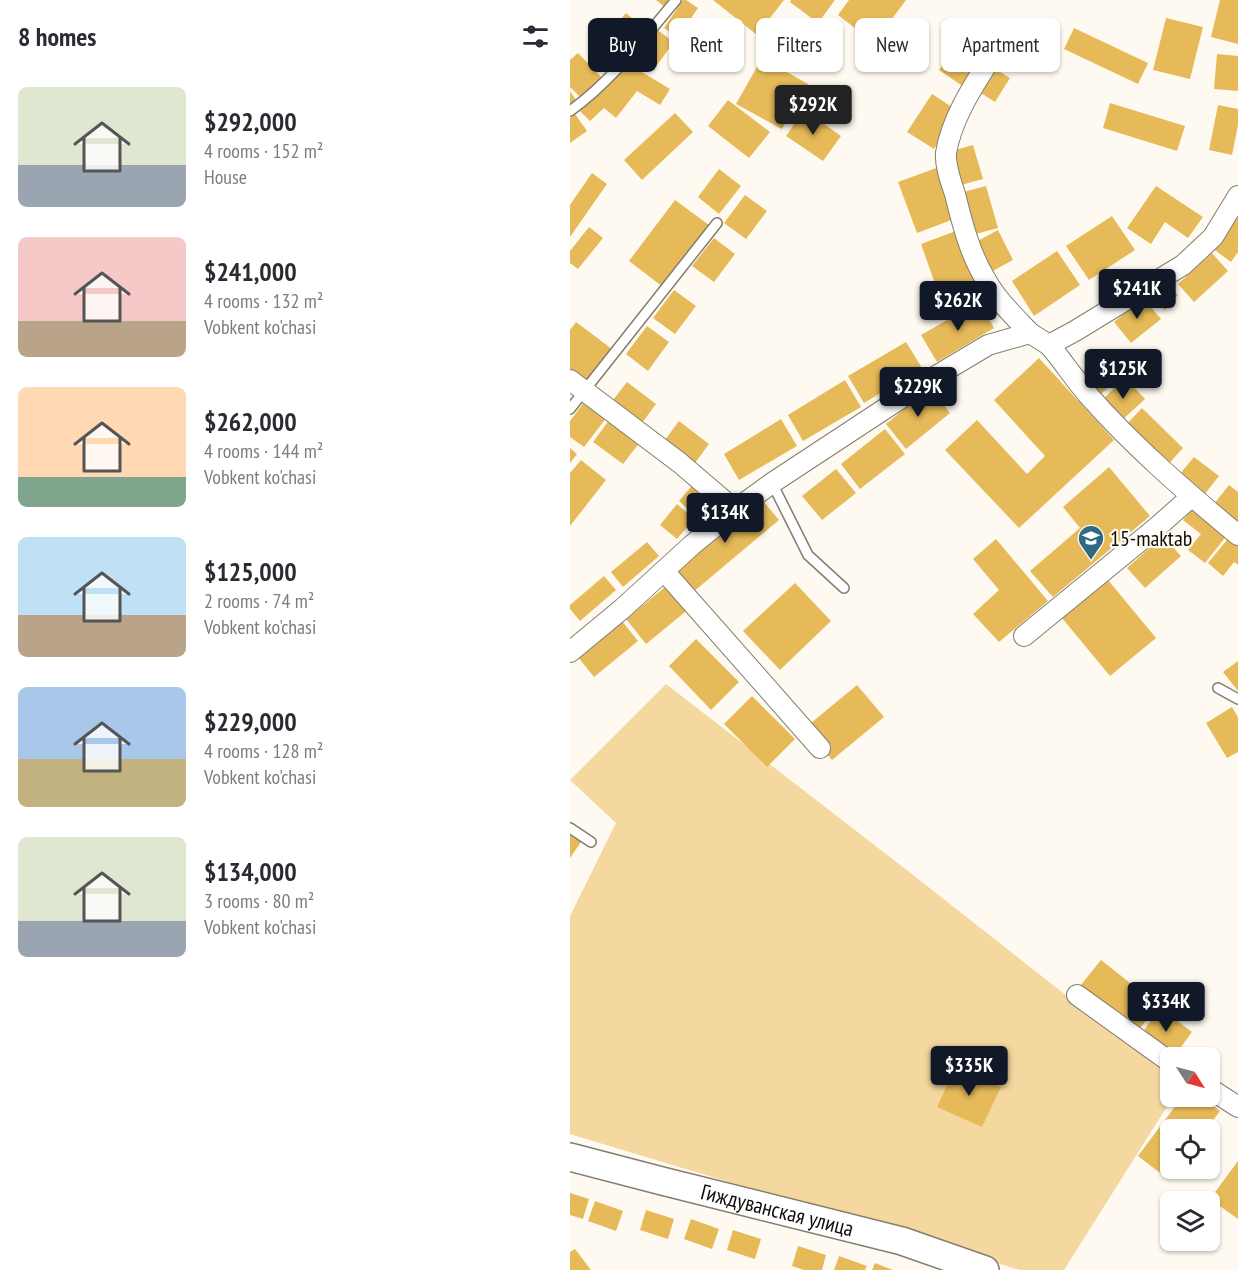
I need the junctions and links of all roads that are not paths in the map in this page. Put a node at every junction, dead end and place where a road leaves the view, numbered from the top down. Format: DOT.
graph roads {
  1 [pos="676,0"];
  2 [pos="982,72"];
  3 [pos="570,111"];
  4 [pos="1238,196"];
  5 [pos="717,223"];
  6 [pos="1030,333"];
  7 [pos="1049,345"];
  8 [pos="577,386"];
  9 [pos="570,409"];
  10 [pos="772,483"];
  11 [pos="1191,497"];
  12 [pos="735,510"];
  13 [pos="1238,535"];
  14 [pos="664,571"];
  15 [pos="844,588"];
  16 [pos="1024,636"];
  17 [pos="570,652"];
  18 [pos="1218,688"];
  19 [pos="1238,699"];
  20 [pos="820,748"];
  21 [pos="570,828"];
  22 [pos="591,842"];
  23 [pos="1077,995"];
  24 [pos="1160,1055"];
  25 [pos="1220,1095"];
  26 [pos="1238,1107"];
  27 [pos="570,1157"];
  28 [pos="985,1270"];
  1 -- 3 [label="lane"];
  2 -- 6 [label="street"];
  4 -- 7 [label="street"];
  5 -- 8 [label="lane"];
  6 -- 7 [label="street"];
  6 -- 10 [label="street"];
  7 -- 11 [label="street"];
  8 -- 9 [label="lane"];
  8 -- 12 [label="street"];
  10 -- 12 [label="street"];
  10 -- 15 [label="lane"];
  11 -- 13 [label="street"];
  11 -- 16 [label="street"];
  12 -- 14 [label="street"];
  14 -- 17 [label="street"];
  14 -- 20 [label="street"];
  18 -- 19 [label="lane"];
  21 -- 22 [label="lane"];
  23 -- 24 [label="street"];
  25 -- 26 [label="street"];
  27 -- 28 [label="street, Гиждуванская улица"];
}
